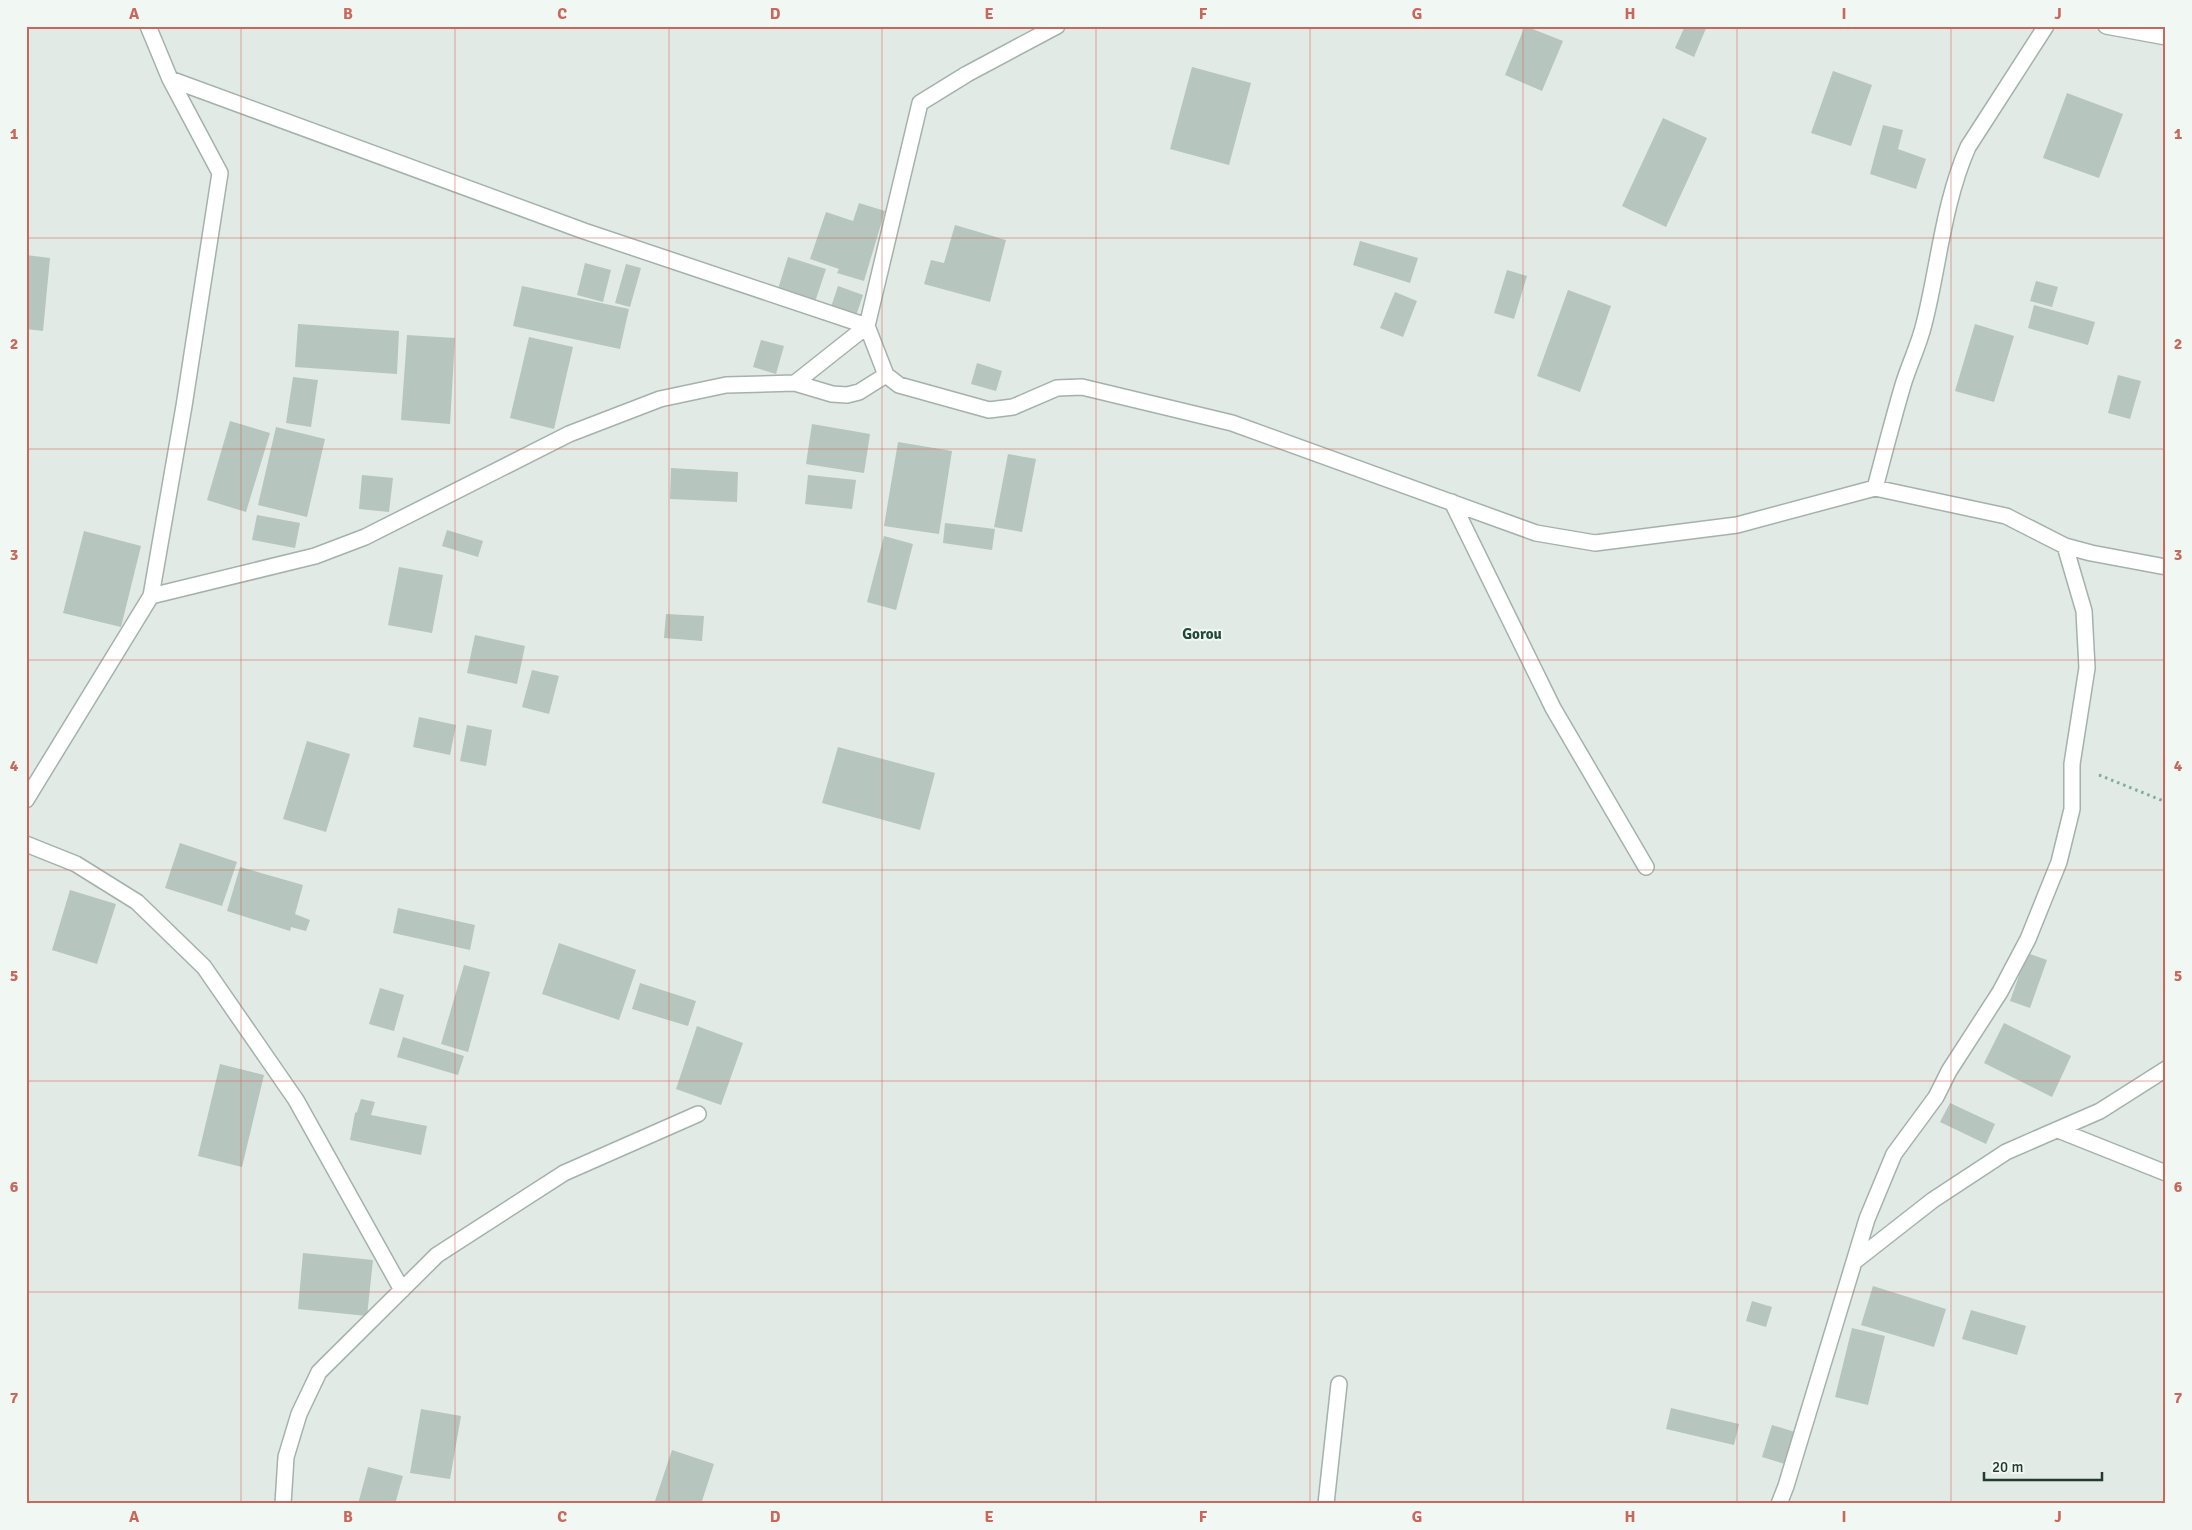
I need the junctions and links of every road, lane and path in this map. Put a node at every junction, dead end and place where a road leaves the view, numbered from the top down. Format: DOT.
graph roads {
  1 [pos="148,26"];
  2 [pos="1057,26"];
  3 [pos="2046,26"];
  4 [pos="2106,26"];
  5 [pos="2166,36"];
  6 [pos="170,79"];
  7 [pos="867,326"];
  8 [pos="886,375"];
  9 [pos="795,383"];
  10 [pos="1875,488"];
  11 [pos="1452,502"];
  12 [pos="2064,546"];
  13 [pos="2166,567"];
  14 [pos="151,596"];
  15 [pos="2072,764"];
  16 [pos="26,800"];
  17 [pos="2166,802"];
  18 [pos="26,844"];
  19 [pos="1646,867"];
  20 [pos="2166,1069"];
  21 [pos="698,1114"];
  22 [pos="2058,1130"];
  23 [pos="2166,1173"];
  24 [pos="1855,1261"];
  25 [pos="402,1290"];
  26 [pos="1339,1384"];
  27 [pos="283,1504"];
  28 [pos="1326,1504"];
  29 [pos="1779,1504"];
  1 -- 6 [label="street"];
  2 -- 7 [label="street"];
  3 -- 10 [label="street"];
  4 -- 5 [label="street"];
  6 -- 7 [label="street"];
  6 -- 14 [label="street"];
  7 -- 8 [label="street"];
  7 -- 9 [label="street"];
  8 -- 9 [label="street"];
  8 -- 11 [label="street"];
  9 -- 14 [label="street"];
  10 -- 11 [label="street"];
  10 -- 12 [label="street"];
  11 -- 19 [label="street"];
  12 -- 13 [label="street"];
  12 -- 15 [label="street"];
  14 -- 16 [label="street"];
  15 -- 17 [label="path"];
  15 -- 24 [label="street"];
  18 -- 25 [label="street"];
  20 -- 22 [label="street"];
  21 -- 25 [label="street"];
  22 -- 23 [label="street"];
  22 -- 24 [label="street"];
  24 -- 29 [label="street"];
  25 -- 27 [label="street"];
  26 -- 28 [label="street"];
}
